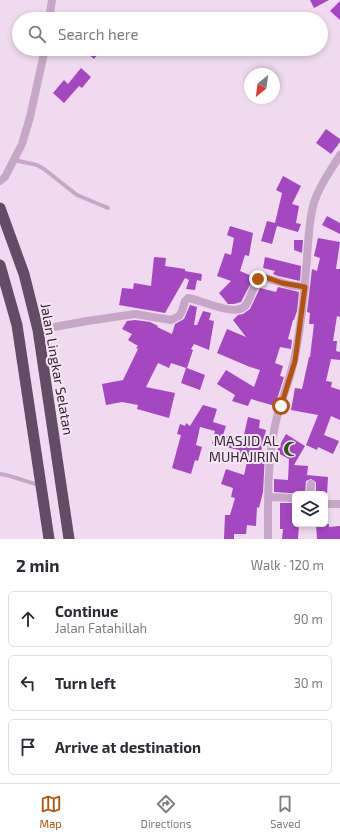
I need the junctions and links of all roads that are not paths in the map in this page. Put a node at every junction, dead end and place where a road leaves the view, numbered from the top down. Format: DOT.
graph roads {
  1 [pos="52,0"];
  2 [pos="50,12"];
  3 [pos="43,56"];
  4 [pos="340,155"];
  5 [pos="13,160"];
  6 [pos="0,181"];
  7 [pos="0,208"];
  8 [pos="108,208"];
  9 [pos="0,265"];
  10 [pos="305,287"];
  11 [pos="38,330"];
  12 [pos="0,474"];
  13 [pos="311,484"];
  14 [pos="42,486"];
  15 [pos="310,491"];
  16 [pos="269,497"];
  17 [pos="292,498"];
  18 [pos="328,504"];
  19 [pos="340,504"];
  20 [pos="49,539"];
  21 [pos="69,539"];
  22 [pos="268,539"];
  1 -- 2 [label="street"];
  3 -- 5 [label="street"];
  4 -- 10 [label="street"];
  5 -- 6 [label="street"];
  5 -- 8 [label="lane"];
  7 -- 11 [label="highway, Jalan Lingkar Selatan"];
  9 -- 14 [label="highway"];
  10 -- 11 [label="street"];
  10 -- 16 [label="street"];
  11 -- 21 [label="highway, Jalan Lingkar Selatan"];
  12 -- 14 [label="lane"];
  13 -- 15 [label="street"];
  14 -- 20 [label="highway"];
  16 -- 17 [label="street"];
  16 -- 22 [label="street"];
  18 -- 19 [label="street"];
}
